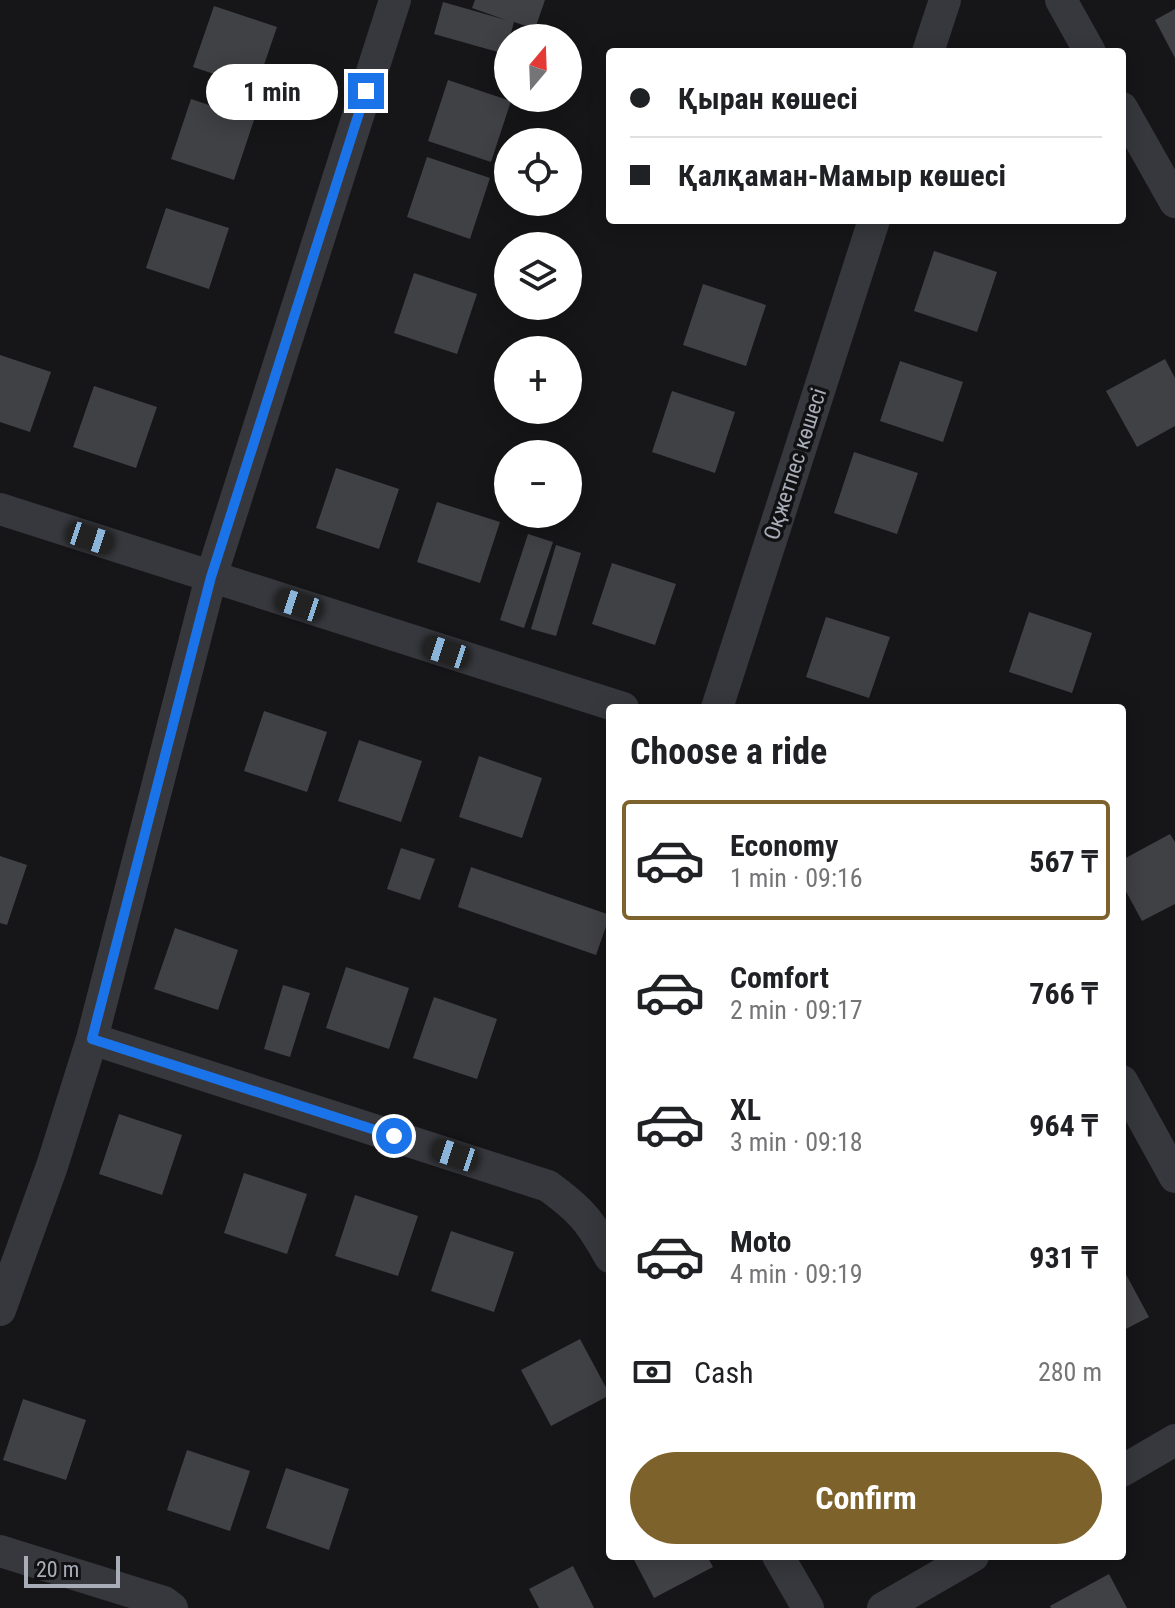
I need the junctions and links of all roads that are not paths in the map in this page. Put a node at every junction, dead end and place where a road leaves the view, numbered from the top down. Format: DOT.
graph roads {
  1 [pos="395,0"];
  2 [pos="945,0"];
  3 [pos="1061,0"];
  4 [pos="929,48"];
  5 [pos="1088,48"];
  6 [pos="1126,115"];
  7 [pos="1175,202"];
  8 [pos="873,224"];
  9 [pos="0,509"];
  10 [pos="211,577"];
  11 [pos="610,704"];
  12 [pos="718,704"];
  13 [pos="92,1039"];
  14 [pos="1126,1088"];
  15 [pos="1175,1177"];
  16 [pos="606,1250"];
  17 [pos="0,1310"];
  18 [pos="1175,1440"];
  19 [pos="1126,1469"];
  20 [pos="0,1551"];
  21 [pos="780,1560"];
  22 [pos="966,1560"];
  23 [pos="172,1608"];
  24 [pos="808,1608"];
  25 [pos="883,1608"];
  1 -- 10 [label="street"];
  2 -- 4 [label="street"];
  3 -- 5 [label="street"];
  6 -- 7 [label="street"];
  8 -- 12 [label="street, Оқжетпес көшесі"];
  9 -- 10 [label="street"];
  10 -- 11 [label="street"];
  10 -- 13 [label="street"];
  13 -- 16 [label="street"];
  13 -- 17 [label="street"];
  14 -- 15 [label="street"];
  18 -- 19 [label="street"];
  20 -- 23 [label="street"];
  21 -- 24 [label="street"];
  22 -- 25 [label="street"];
}
